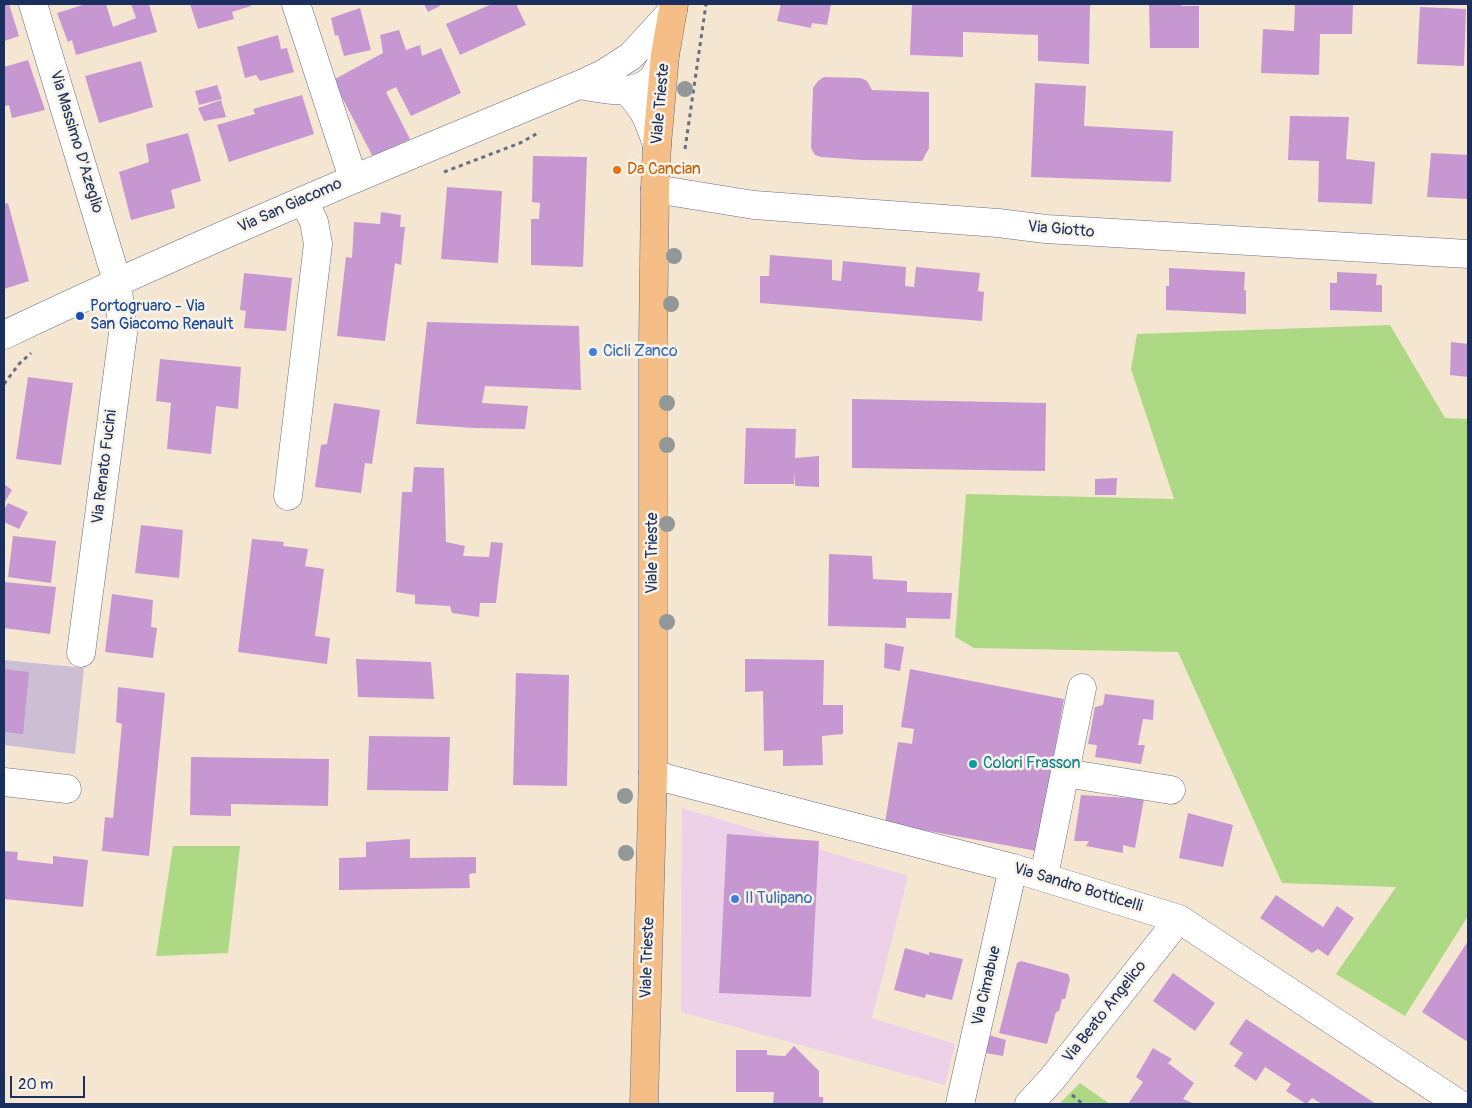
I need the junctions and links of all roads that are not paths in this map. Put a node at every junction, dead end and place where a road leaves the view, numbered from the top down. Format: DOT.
graph roads {
  1 [pos="33,4"];
  2 [pos="296,4"];
  3 [pos="674,7"];
  4 [pos="665,55"];
  5 [pos="631,56"];
  6 [pos="579,86"];
  7 [pos="627,91"];
  8 [pos="657,145"];
  9 [pos="353,178"];
  10 [pos="667,191"];
  11 [pos="304,201"];
  12 [pos="1468,254"];
  13 [pos="117,281"];
  14 [pos="4,335"];
  15 [pos="288,496"];
  16 [pos="81,653"];
  17 [pos="1082,688"];
  18 [pos="653,773"];
  19 [pos="1065,773"];
  20 [pos="4,782"];
  21 [pos="67,789"];
  22 [pos="1171,790"];
  23 [pos="1013,868"];
  24 [pos="1044,876"];
  25 [pos="1179,918"];
  26 [pos="644,1104"];
  27 [pos="960,1104"];
  28 [pos="1029,1104"];
  29 [pos="1458,1104"];
  1 -- 13 [label="street, Via Massimo D'Azeglio"];
  2 -- 9 [label="street"];
  3 -- 4 [label="main road, Viale Trieste"];
  3 -- 5 [label="street, Via San Giacomo"];
  4 -- 5 [label="street, Via San Giacomo"];
  4 -- 7 [label="street"];
  4 -- 8 [label="main road, Viale Trieste"];
  5 -- 6 [label="street, Via San Giacomo"];
  6 -- 7 [label="street, Via San Giacomo"];
  6 -- 9 [label="street, Via San Giacomo"];
  7 -- 8 [label="street"];
  8 -- 10 [label="main road, Viale Trieste"];
  9 -- 11 [label="street, Via San Giacomo"];
  10 -- 12 [label="street, Via Giotto"];
  10 -- 18 [label="main road, Viale Trieste"];
  11 -- 13 [label="street, Via San Giacomo"];
  11 -- 15 [label="street"];
  13 -- 14 [label="street, Via San Giacomo"];
  13 -- 16 [label="street, Via Renato Fucini"];
  17 -- 19 [label="street"];
  18 -- 23 [label="street, Via Sandro Botticelli"];
  18 -- 26 [label="main road, Viale Trieste"];
  19 -- 22 [label="street"];
  19 -- 24 [label="street"];
  20 -- 21 [label="street"];
  23 -- 24 [label="street, Via Sandro Botticelli"];
  23 -- 27 [label="street, Via Cimabue"];
  24 -- 25 [label="street, Via Sandro Botticelli"];
  25 -- 28 [label="street, Via Beato Angelico"];
  25 -- 29 [label="street, Via Sandro Botticelli"];
}
